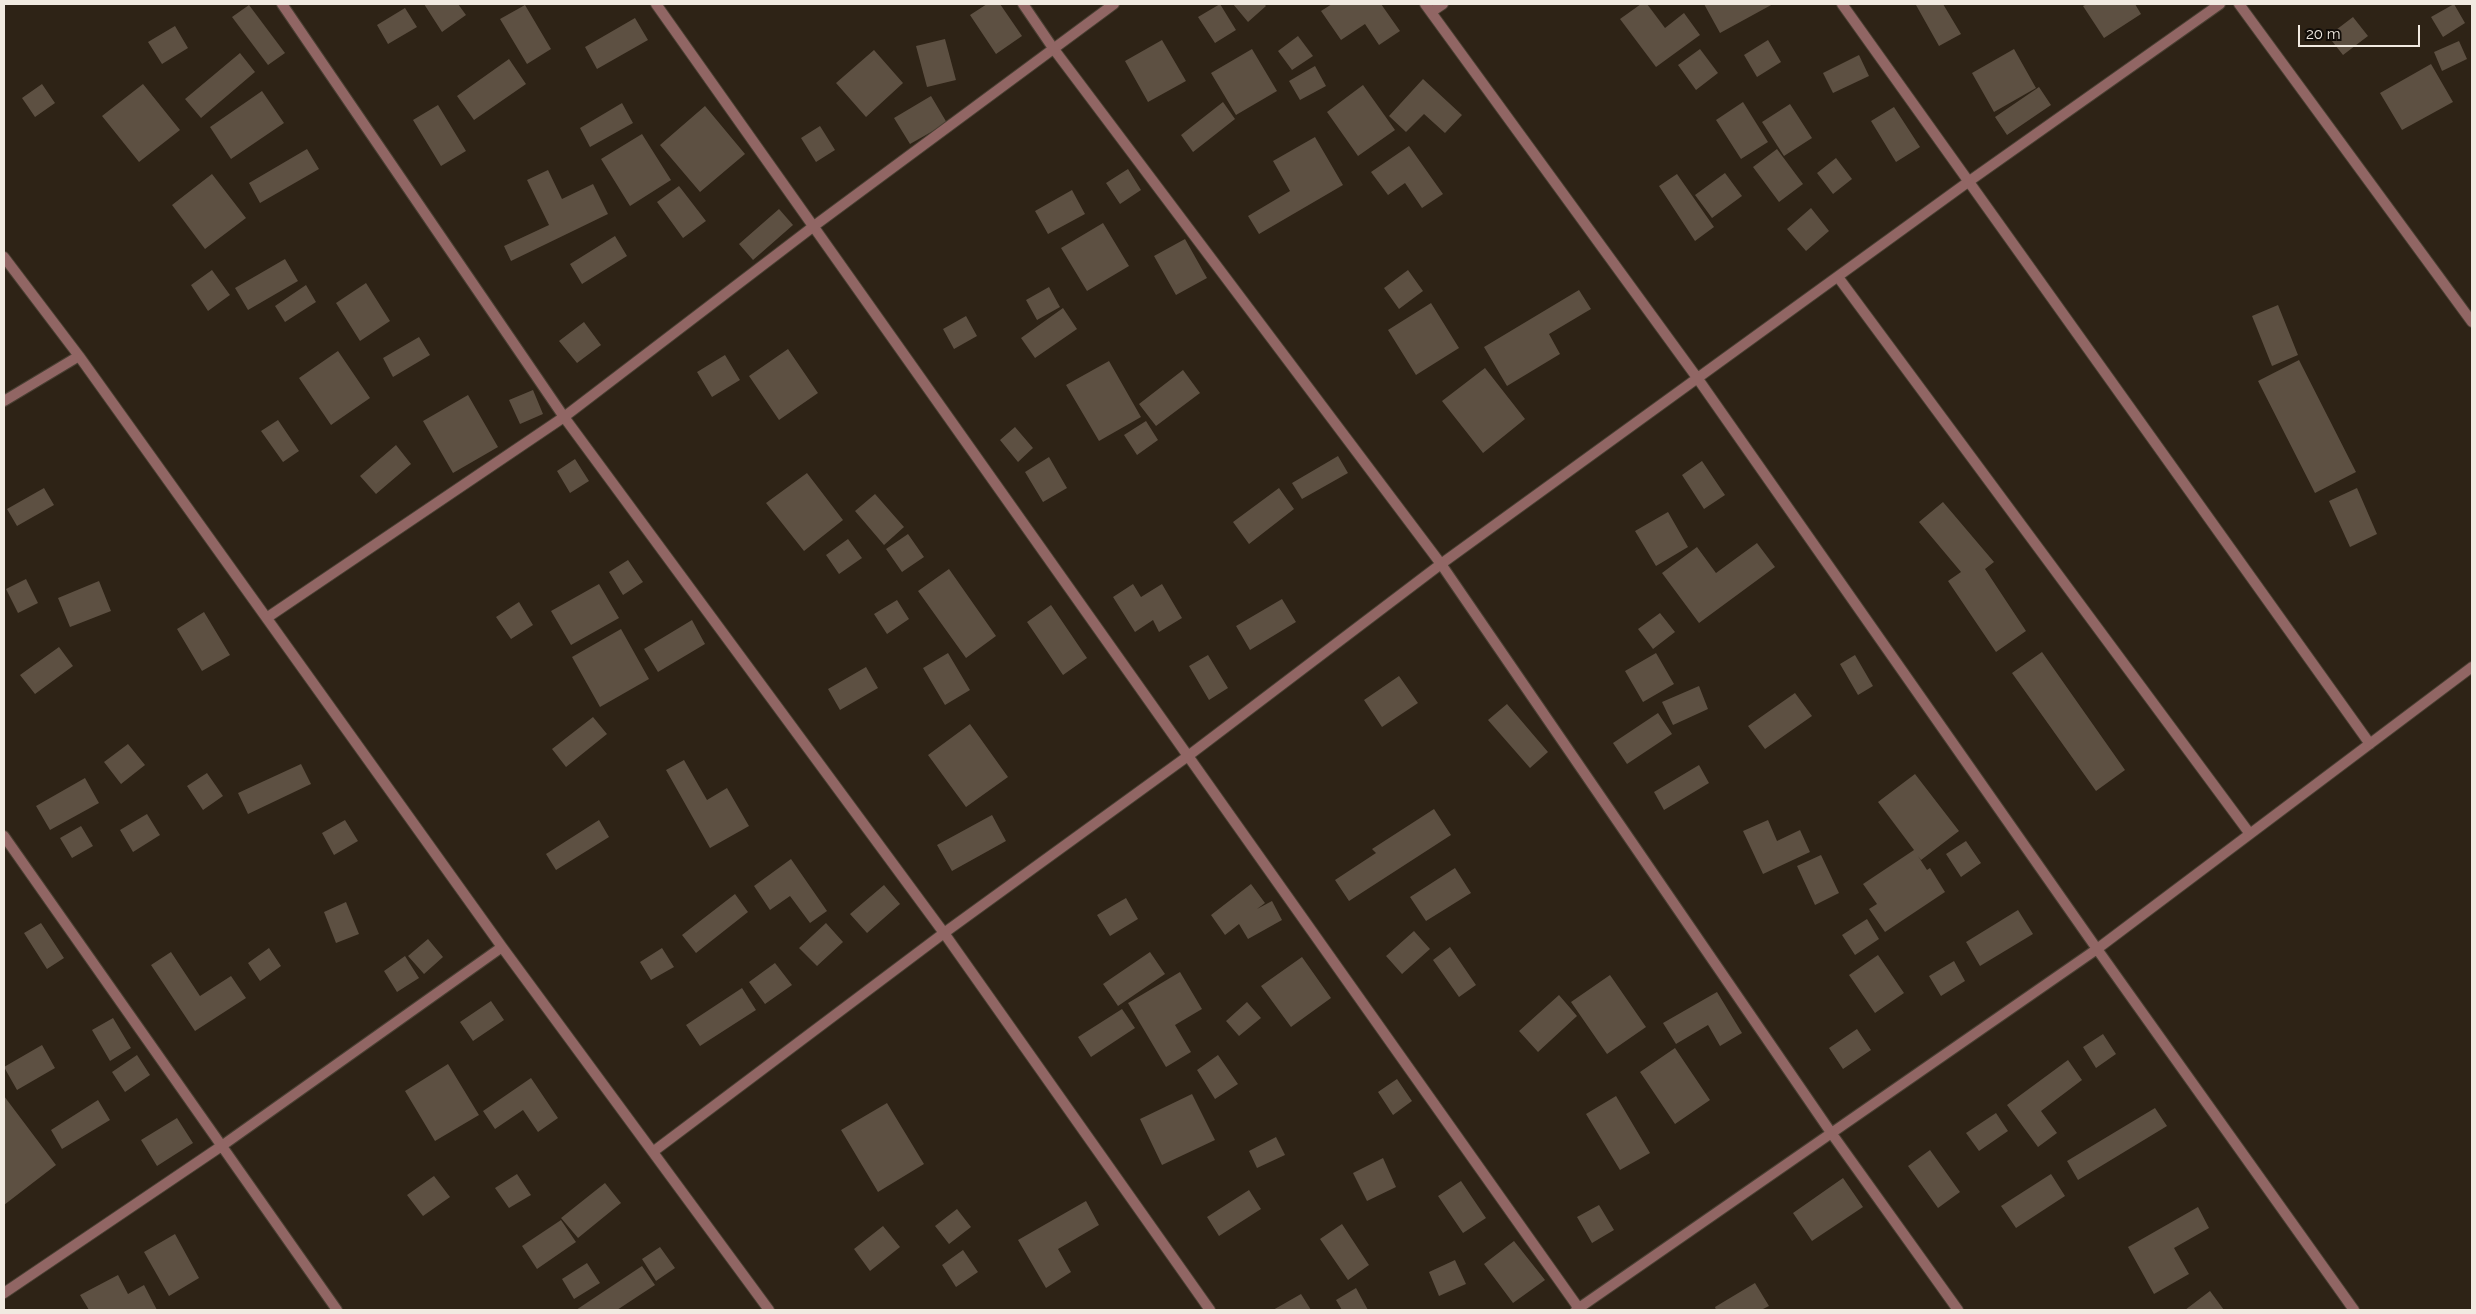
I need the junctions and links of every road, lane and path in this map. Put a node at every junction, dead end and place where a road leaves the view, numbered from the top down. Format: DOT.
graph roads {
  1 [pos="282,4"];
  2 [pos="656,4"];
  3 [pos="1023,4"];
  4 [pos="1114,4"];
  5 [pos="1443,4"];
  6 [pos="1842,4"];
  7 [pos="2220,4"];
  8 [pos="2239,4"];
  9 [pos="1428,8"];
  10 [pos="1053,48"];
  11 [pos="1968,182"];
  12 [pos="814,226"];
  13 [pos="4,257"];
  14 [pos="1838,277"];
  15 [pos="2472,322"];
  16 [pos="79,356"];
  17 [pos="1698,379"];
  18 [pos="4,401"];
  19 [pos="564,417"];
  20 [pos="1441,564"];
  21 [pos="268,617"];
  22 [pos="2472,667"];
  23 [pos="2370,744"];
  24 [pos="1188,756"];
  25 [pos="2250,834"];
  26 [pos="4,836"];
  27 [pos="944,933"];
  28 [pos="502,947"];
  29 [pos="2097,949"];
  30 [pos="1832,1134"];
  31 [pos="223,1145"];
  32 [pos="654,1151"];
  33 [pos="4,1293"];
  34 [pos="337,1310"];
  35 [pos="769,1310"];
  36 [pos="1210,1310"];
  37 [pos="1579,1310"];
  38 [pos="1958,1310"];
  39 [pos="2354,1310"];
  1 -- 19 [label="street"];
  2 -- 12 [label="street"];
  3 -- 10 [label="street"];
  4 -- 10 [label="street"];
  5 -- 9 [label="street"];
  6 -- 11 [label="street"];
  7 -- 11 [label="street"];
  8 -- 15 [label="street"];
  9 -- 17 [label="street"];
  10 -- 12 [label="street"];
  10 -- 20 [label="street"];
  11 -- 14 [label="street"];
  11 -- 23 [label="street"];
  12 -- 19 [label="street"];
  12 -- 24 [label="street"];
  13 -- 16 [label="street"];
  14 -- 17 [label="street"];
  14 -- 25 [label="street"];
  16 -- 18 [label="street"];
  16 -- 21 [label="street"];
  17 -- 20 [label="street"];
  17 -- 29 [label="street"];
  19 -- 21 [label="street"];
  19 -- 27 [label="street"];
  20 -- 24 [label="street"];
  20 -- 30 [label="street"];
  21 -- 28 [label="street"];
  22 -- 23 [label="street"];
  23 -- 25 [label="street"];
  24 -- 27 [label="street"];
  24 -- 37 [label="street"];
  25 -- 29 [label="street"];
  26 -- 31 [label="street"];
  27 -- 32 [label="street"];
  27 -- 36 [label="street"];
  28 -- 31 [label="street"];
  28 -- 32 [label="street"];
  29 -- 30 [label="street"];
  29 -- 39 [label="street"];
  30 -- 37 [label="street"];
  30 -- 38 [label="street"];
  31 -- 33 [label="street"];
  31 -- 34 [label="street"];
  32 -- 35 [label="street"];
}
